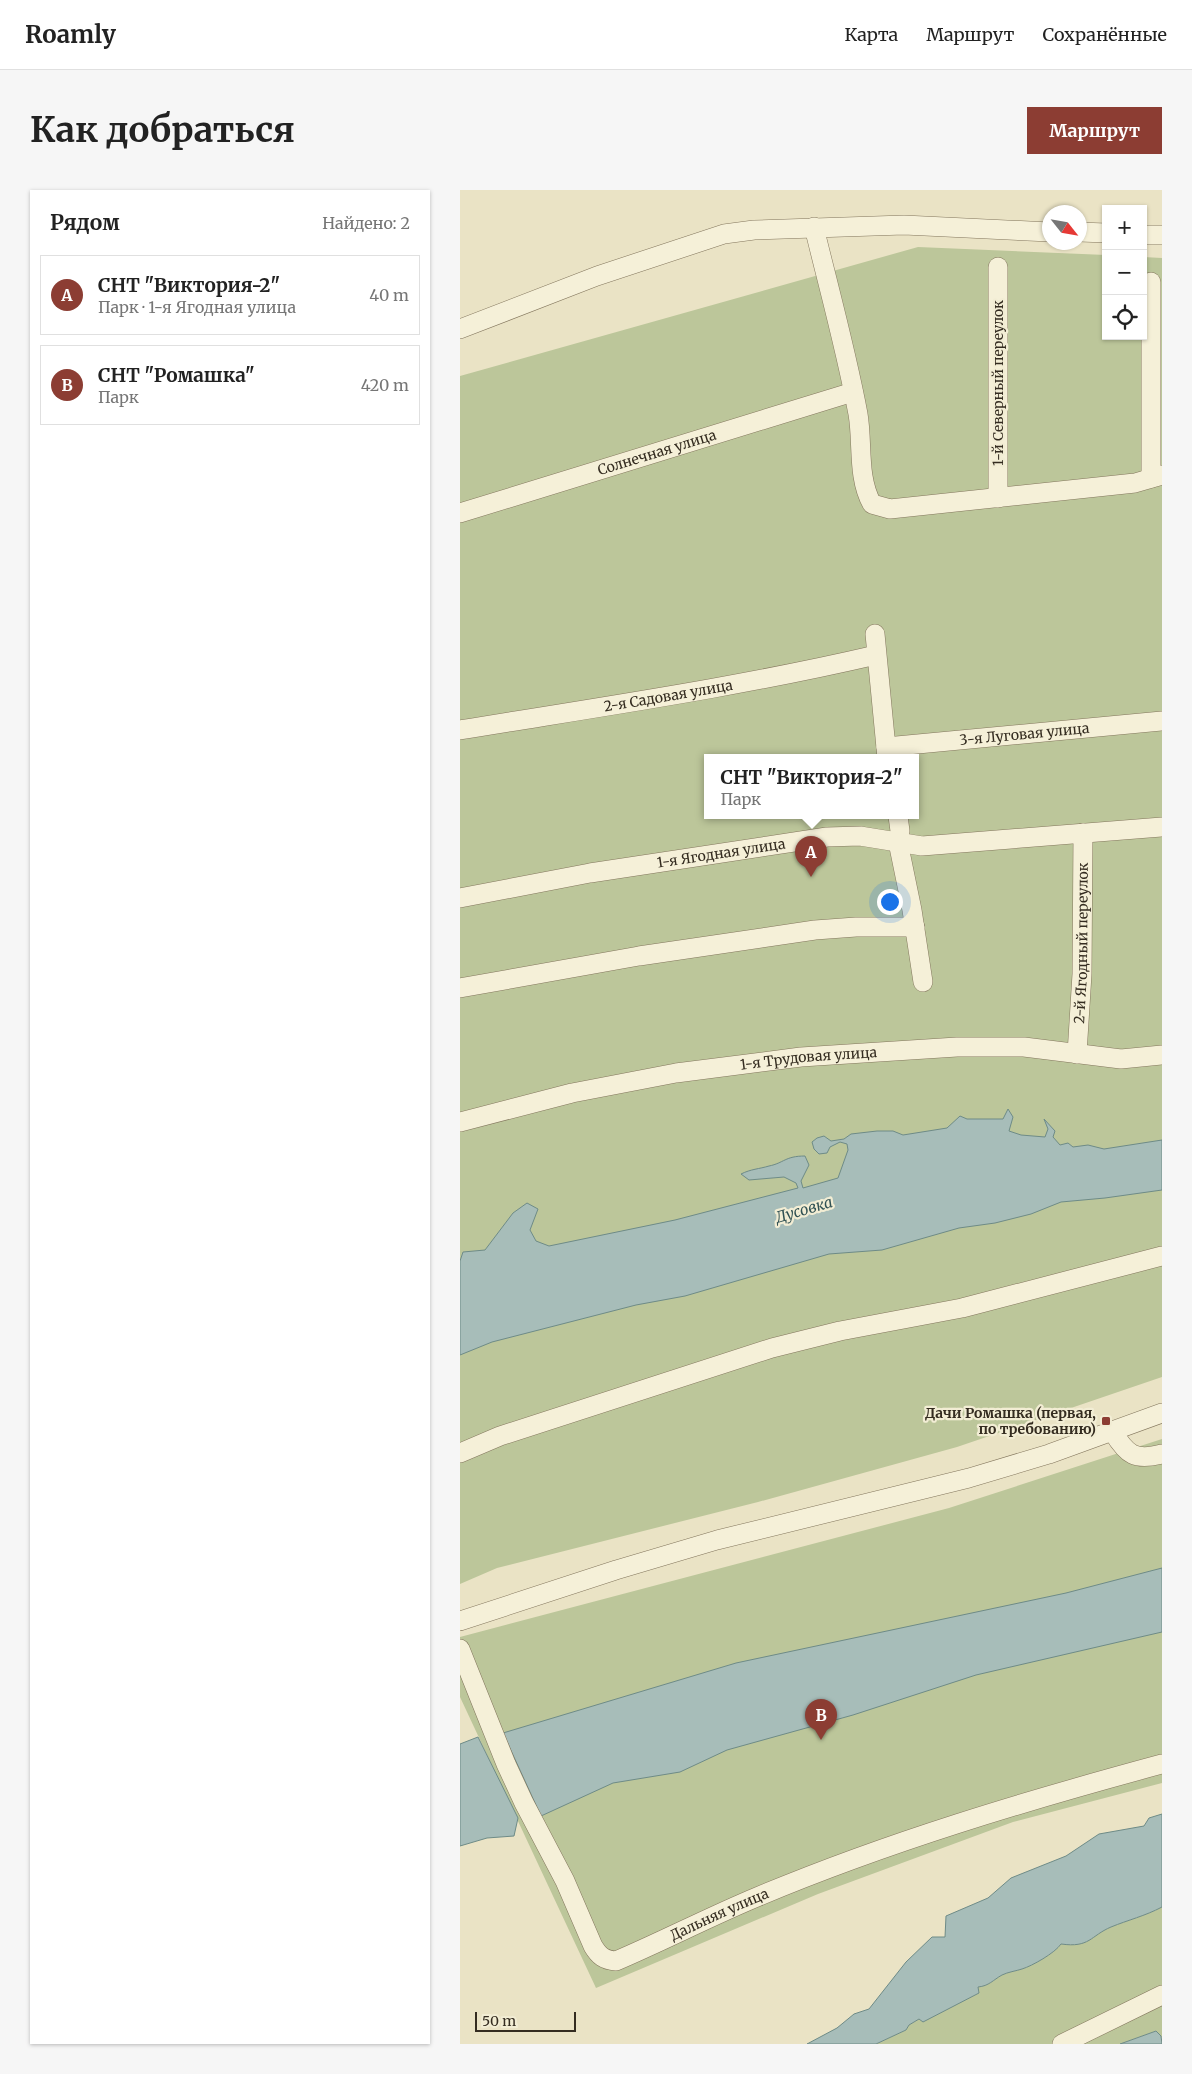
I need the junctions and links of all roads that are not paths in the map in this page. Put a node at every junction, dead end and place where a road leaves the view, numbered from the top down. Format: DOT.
graph roads {
  1 [pos="814,227"];
  2 [pos="1042,232"];
  3 [pos="1087,232"];
  4 [pos="1102,233"];
  5 [pos="1147,234"];
  6 [pos="1162,235"];
  7 [pos="998,267"];
  8 [pos="1151,282"];
  9 [pos="460,329"];
  10 [pos="1157,336"];
  11 [pos="853,392"];
  12 [pos="1156,476"];
  13 [pos="998,498"];
  14 [pos="460,513"];
  15 [pos="875,634"];
  16 [pos="876,655"];
  17 [pos="1162,721"];
  18 [pos="460,730"];
  19 [pos="887,752"];
  20 [pos="898,819"];
  21 [pos="1162,827"];
  22 [pos="1083,833"];
  23 [pos="898,842"];
  24 [pos="460,898"];
  25 [pos="915,927"];
  26 [pos="923,982"];
  27 [pos="460,988"];
  28 [pos="1077,1054"];
  29 [pos="1162,1055"];
  30 [pos="460,1122"];
  31 [pos="1162,1256"];
  32 [pos="1162,1413"];
  33 [pos="1113,1432"];
  34 [pos="460,1453"];
  35 [pos="1162,1454"];
  36 [pos="460,1621"];
  37 [pos="460,1649"];
  38 [pos="1162,1764"];
  39 [pos="1162,1995"];
  40 [pos="1062,2044"];
  1 -- 2 [label="street"];
  1 -- 9 [label="street"];
  1 -- 11 [label="street"];
  3 -- 4 [label="street"];
  5 -- 6 [label="street"];
  7 -- 13 [label="street, 1-й Северный переулок"];
  8 -- 10 [label="street"];
  10 -- 12 [label="street"];
  11 -- 13 [label="street"];
  11 -- 14 [label="street, Солнечная улица"];
  12 -- 13 [label="street"];
  15 -- 16 [label="street"];
  16 -- 18 [label="street, 2-я Садовая улица"];
  16 -- 19 [label="street"];
  17 -- 19 [label="street, 3-я Луговая улица"];
  20 -- 23 [label="street"];
  21 -- 22 [label="street, 1-я Ягодная улица"];
  22 -- 23 [label="street, 1-я Ягодная улица"];
  22 -- 28 [label="street, 2-й Ягодный переулок"];
  23 -- 24 [label="street, 1-я Ягодная улица"];
  23 -- 25 [label="street"];
  25 -- 26 [label="street"];
  25 -- 27 [label="street"];
  28 -- 29 [label="street, 1-я Трудовая улица"];
  28 -- 30 [label="street, 1-я Трудовая улица"];
  31 -- 34 [label="street"];
  32 -- 33 [label="street"];
  33 -- 35 [label="street"];
  33 -- 36 [label="street"];
  37 -- 38 [label="street, Дальняя улица"];
  39 -- 40 [label="street"];
}
